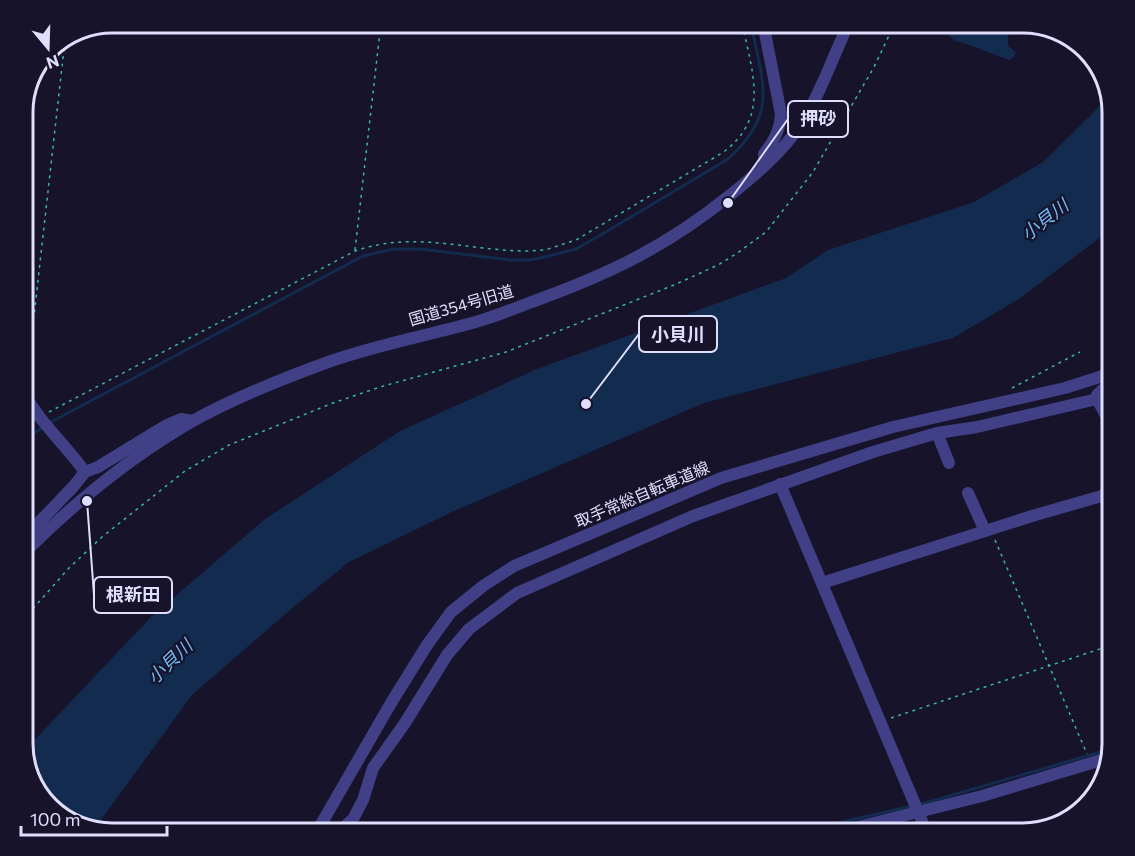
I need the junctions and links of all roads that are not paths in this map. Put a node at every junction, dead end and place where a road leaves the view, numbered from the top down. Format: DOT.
graph roads {
  1 [pos="765,33"];
  2 [pos="844,33"];
  3 [pos="765,165"];
  4 [pos="1102,376"];
  5 [pos="1102,391"];
  6 [pos="1102,397"];
  7 [pos="1097,399"];
  8 [pos="1102,407"];
  9 [pos="33,408"];
  10 [pos="192,421"];
  11 [pos="937,434"];
  12 [pos="949,464"];
  13 [pos="85,472"];
  14 [pos="780,484"];
  15 [pos="968,493"];
  16 [pos="1102,496"];
  17 [pos="33,529"];
  18 [pos="987,530"];
  19 [pos="33,545"];
  20 [pos="822,583"];
  21 [pos="1100,760"];
  22 [pos="919,813"];
  23 [pos="321,823"];
  24 [pos="349,823"];
  25 [pos="879,823"];
  26 [pos="923,823"];
  1 -- 3 [label="street"];
  2 -- 3 [label="street, 国道354号旧道"];
  3 -- 10 [label="street, 国道354号旧道"];
  4 -- 23 [label="street, 取手常総自転車道線"];
  5 -- 7 [label="street"];
  6 -- 7 [label="street"];
  7 -- 8 [label="street"];
  7 -- 11 [label="street"];
  9 -- 13 [label="street"];
  10 -- 13 [label="street"];
  10 -- 19 [label="street, 国道354号旧道"];
  11 -- 12 [label="street"];
  11 -- 14 [label="street"];
  13 -- 17 [label="street"];
  14 -- 20 [label="street"];
  14 -- 24 [label="street"];
  15 -- 18 [label="street"];
  16 -- 18 [label="street"];
  18 -- 20 [label="street"];
  20 -- 22 [label="street"];
  21 -- 22 [label="street"];
  22 -- 25 [label="street"];
  22 -- 26 [label="street"];
}
